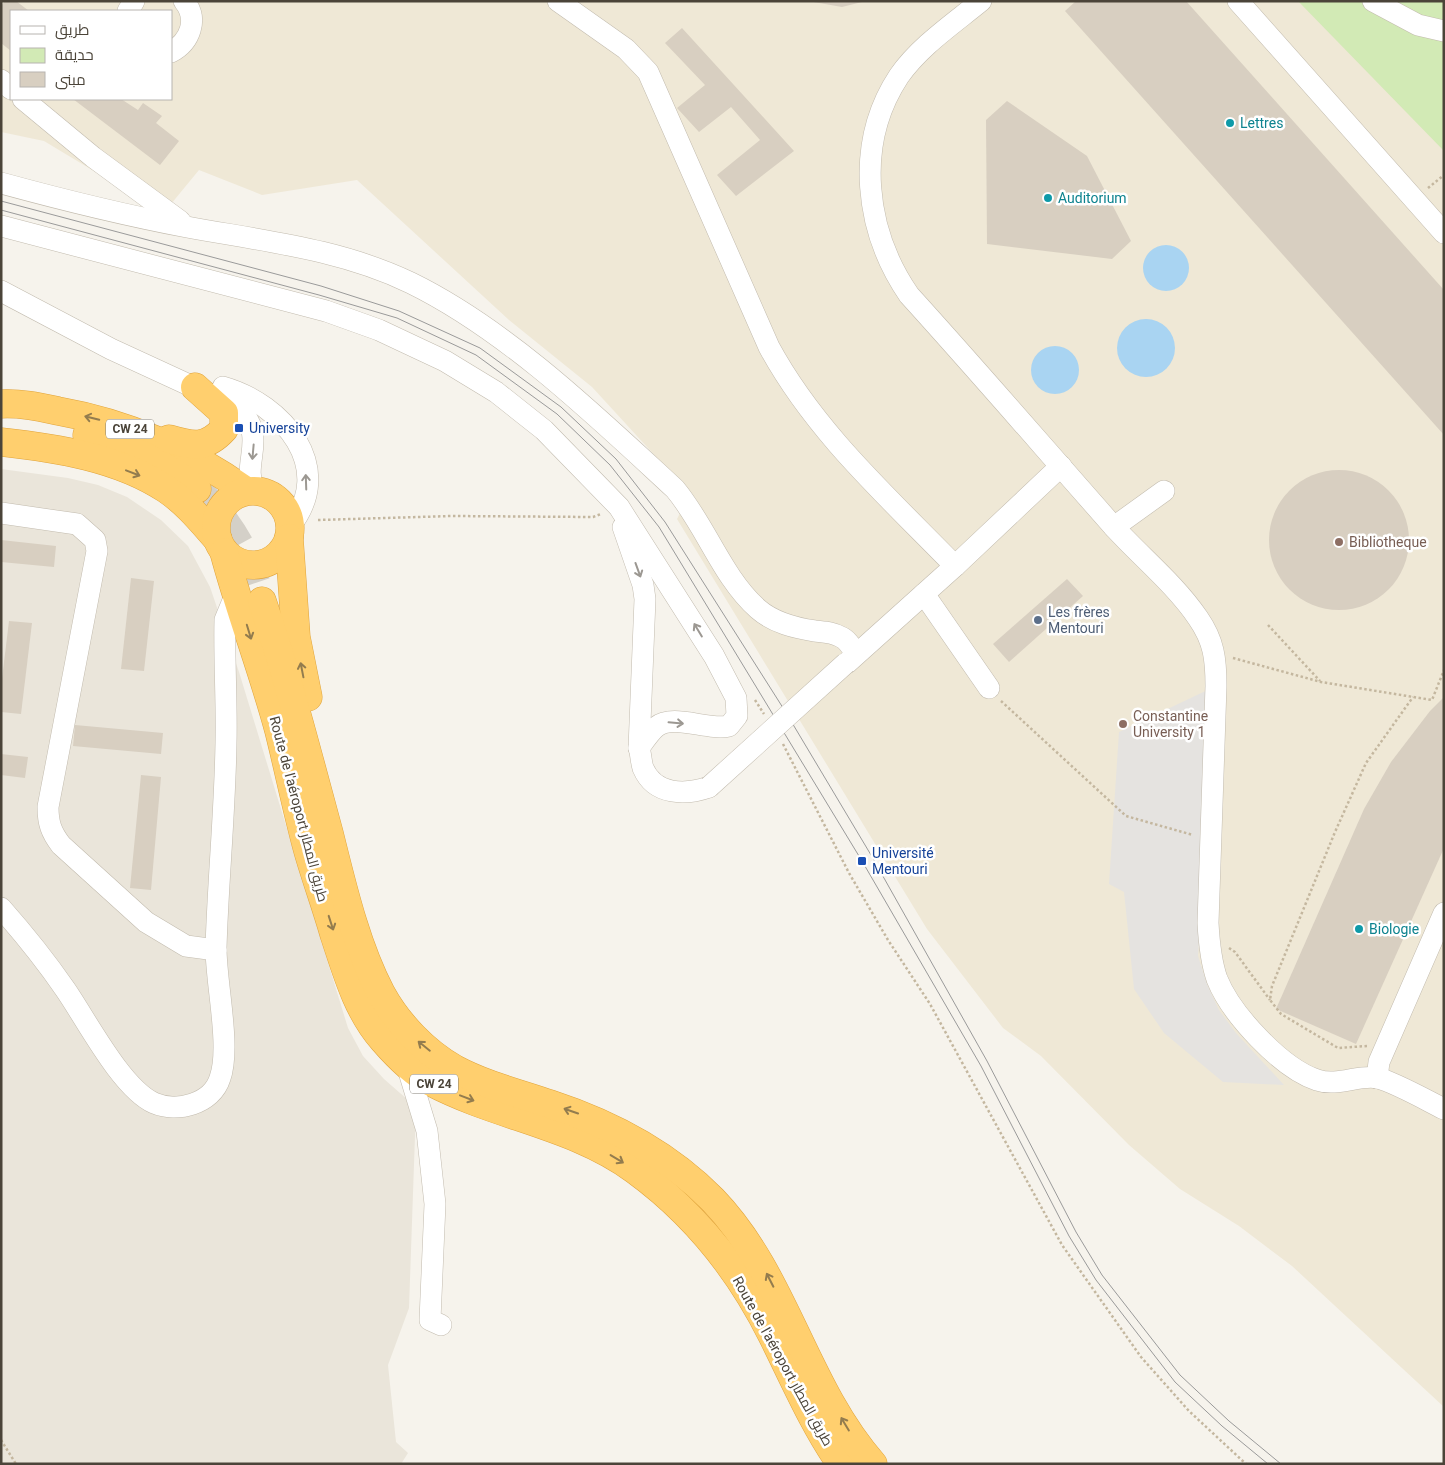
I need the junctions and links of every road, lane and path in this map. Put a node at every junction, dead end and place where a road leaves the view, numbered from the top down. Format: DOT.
graph roads {
  1 [pos="184,1"];
  2 [pos="558,1"];
  3 [pos="981,1"];
  4 [pos="1238,1"];
  5 [pos="1373,1"];
  6 [pos="1444,31"];
  7 [pos="172,51"];
  8 [pos="23,100"];
  9 [pos="1,183"];
  10 [pos="1,226"];
  11 [pos="188,227"];
  12 [pos="1444,233"];
  13 [pos="1,292"];
  14 [pos="195,387"];
  15 [pos="1,404"];
  16 [pos="1,411"];
  17 [pos="243,416"];
  18 [pos="132,429"];
  19 [pos="1,442"];
  20 [pos="1061,466"];
  21 [pos="197,489"];
  22 [pos="250,491"];
  23 [pos="1164,491"];
  24 [pos="619,507"];
  25 [pos="1,513"];
  26 [pos="318,520"];
  27 [pos="1114,527"];
  28 [pos="290,532"];
  29 [pos="221,546"];
  30 [pos="955,566"];
  31 [pos="924,594"];
  32 [pos="250,599"];
  33 [pos="1268,625"];
  34 [pos="1215,653"];
  35 [pos="851,658"];
  36 [pos="1444,670"];
  37 [pos="1321,682"];
  38 [pos="989,688"];
  39 [pos="752,695"];
  40 [pos="1413,697"];
  41 [pos="766,717"];
  42 [pos="780,739"];
  43 [pos="639,748"];
  44 [pos="1211,841"];
  45 [pos="1,908"];
  46 [pos="1444,913"];
  47 [pos="1209,935"];
  48 [pos="216,950"];
  49 [pos="372,973"];
  50 [pos="1270,1000"];
  51 [pos="1386,1045"];
  52 [pos="406,1062"];
  53 [pos="1377,1078"];
  54 [pos="1444,1109"];
  55 [pos="441,1326"];
  56 [pos="1,1440"];
  57 [pos="16,1464"];
  58 [pos="841,1464"];
  59 [pos="873,1464"];
  60 [pos="1246,1464"];
  1 -- 7 [label="street"];
  2 -- 30 [label="street"];
  3 -- 20 [label="street"];
  4 -- 12 [label="street"];
  5 -- 6 [label="street"];
  8 -- 11 [label="street"];
  9 -- 11 [label="street"];
  10 -- 24 [label="street"];
  11 -- 35 [label="street"];
  13 -- 14 [label="street"];
  14 -- 17 [label="highway"];
  14 -- 17 [label="street"];
  18 -- 15 [label="highway, CW 24, one-way"];
  16 -- 21 [label="highway, CW 24"];
  17 -- 18 [label="highway"];
  17 -- 22 [label="street, one-way"];
  28 -- 17 [label="street, one-way"];
  18 -- 22 [label="highway, CW 24"];
  19 -- 29 [label="highway, Route de l'aéroport طريق المطار / CW 24, one-way"];
  20 -- 27 [label="street"];
  20 -- 30 [label="street"];
  22 -- 28 [label="highway"];
  22 -- 29 [label="highway"];
  23 -- 27 [label="street"];
  24 -- 26 [label="path"];
  24 -- 43 [label="street, one-way"];
  43 -- 24 [label="street, one-way"];
  25 -- 48 [label="street"];
  27 -- 34 [label="street"];
  28 -- 29 [label="highway"];
  49 -- 28 [label="highway, CW 24, one-way"];
  29 -- 32 [label="highway, Route de l'aéroport طريق المطار / CW 24"];
  30 -- 31 [label="street"];
  31 -- 35 [label="street"];
  31 -- 38 [label="street"];
  32 -- 48 [label="street"];
  32 -- 49 [label="highway, Route de l'aéroport طريق المطار / CW 24"];
  32 -- 52 [label="highway, Route de l'aéroport طريق المطار / CW 24, one-way"];
  33 -- 37 [label="path"];
  34 -- 37 [label="path"];
  34 -- 44 [label="street"];
  35 -- 43 [label="street, bridge"];
  36 -- 40 [label="path"];
  37 -- 40 [label="path"];
  38 -- 44 [label="path"];
  39 -- 41 [label="path"];
  40 -- 50 [label="path"];
  42 -- 60 [label="path"];
  44 -- 47 [label="street"];
  45 -- 48 [label="street"];
  46 -- 51 [label="street"];
  47 -- 50 [label="path"];
  47 -- 53 [label="street"];
  59 -- 49 [label="highway, Route de l'aéroport طريق المطار / CW 24, one-way"];
  50 -- 51 [label="path"];
  51 -- 53 [label="street"];
  52 -- 55 [label="street"];
  52 -- 58 [label="highway, Route de l'aéroport طريق المطار / CW 24, one-way"];
  53 -- 54 [label="street"];
  56 -- 57 [label="path"];
}
